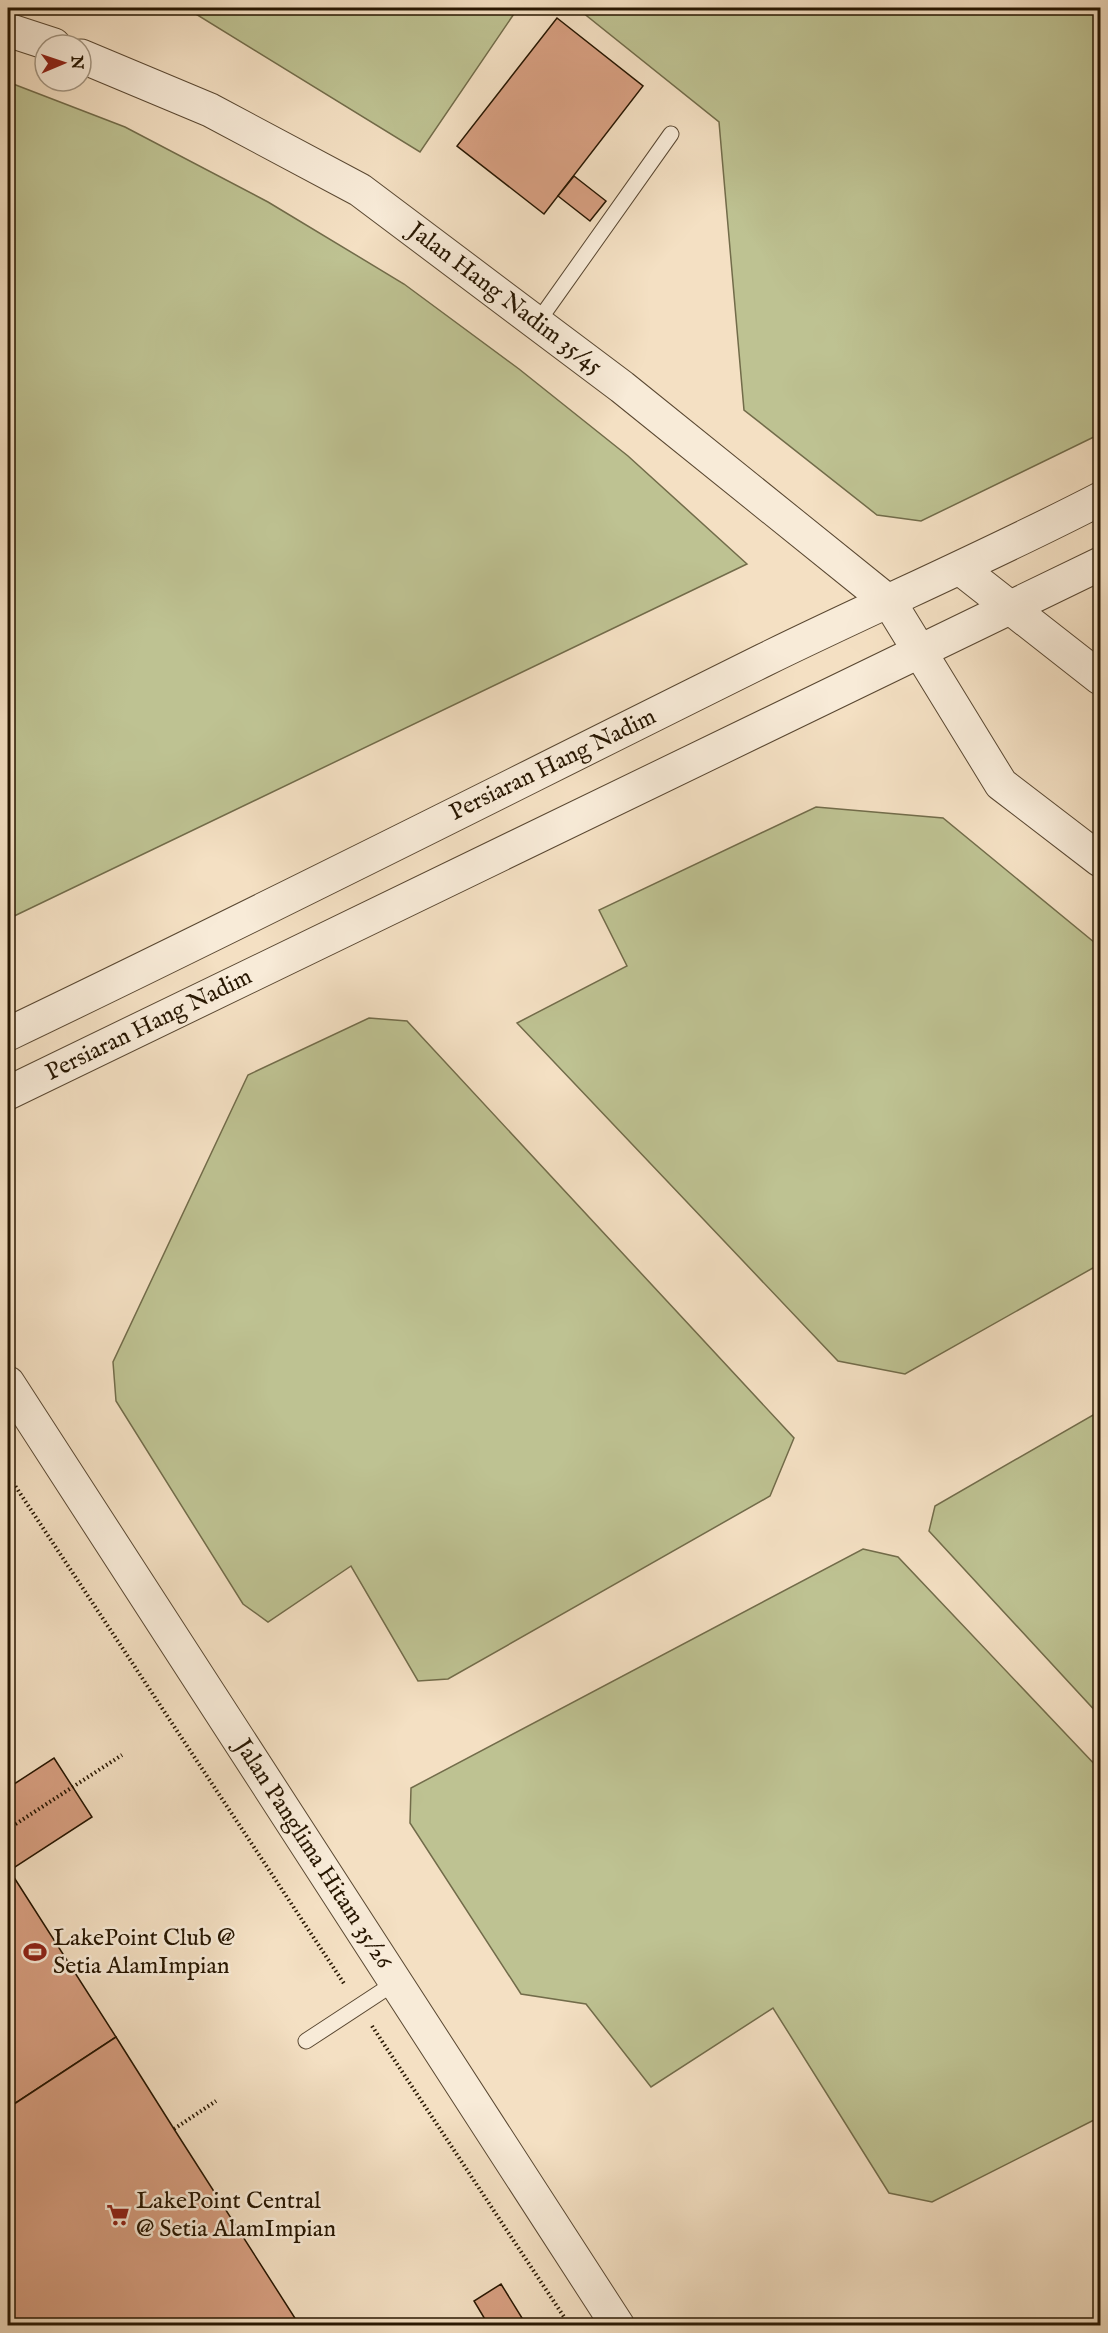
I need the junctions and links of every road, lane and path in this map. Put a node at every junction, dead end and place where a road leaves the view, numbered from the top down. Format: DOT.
graph roads {
  1 [pos="8,30"];
  2 [pos="33,38"];
  3 [pos="93,61"];
  4 [pos="671,134"];
  5 [pos="537,323"];
  6 [pos="1101,499"];
  7 [pos="1101,564"];
  8 [pos="961,569"];
  9 [pos="890,603"];
  10 [pos="1010,608"];
  11 [pos="920,651"];
  12 [pos="1101,678"];
  13 [pos="1101,860"];
  14 [pos="8,1034"];
  15 [pos="8,1093"];
  16 [pos="8,1383"];
  17 [pos="8,1475"];
  18 [pos="122,1755"];
  19 [pos="8,1829"];
  20 [pos="396,1982"];
  21 [pos="359,2007"];
  22 [pos="306,2041"];
  23 [pos="216,2101"];
  24 [pos="174,2128"];
  25 [pos="570,2325"];
  26 [pos="618,2325"];
  1 -- 2 [label="street"];
  3 -- 5 [label="street, Jalan Hang Nadim 35/45"];
  4 -- 5 [label="lane"];
  5 -- 9 [label="street, Jalan Hang Nadim 35/45"];
  6 -- 8 [label="street, Persiaran Hang Nadim"];
  7 -- 10 [label="street, Persiaran Hang Nadim"];
  8 -- 9 [label="street, Persiaran Hang Nadim"];
  8 -- 10 [label="street"];
  9 -- 11 [label="street, Jalan Hang Nadim 35/45"];
  9 -- 14 [label="street, Persiaran Hang Nadim"];
  10 -- 11 [label="street, Persiaran Hang Nadim"];
  10 -- 12 [label="street"];
  11 -- 13 [label="street, Jalan Hang Nadim 35/45"];
  11 -- 15 [label="street, Persiaran Hang Nadim"];
  16 -- 20 [label="street, Jalan Panglima Hitam 35/26"];
  17 -- 21 [label="path"];
  18 -- 19 [label="path"];
  20 -- 21 [label="lane"];
  20 -- 26 [label="street, Jalan Panglima Hitam 35/26"];
  21 -- 22 [label="lane"];
  21 -- 25 [label="path"];
  23 -- 24 [label="path"];
}
